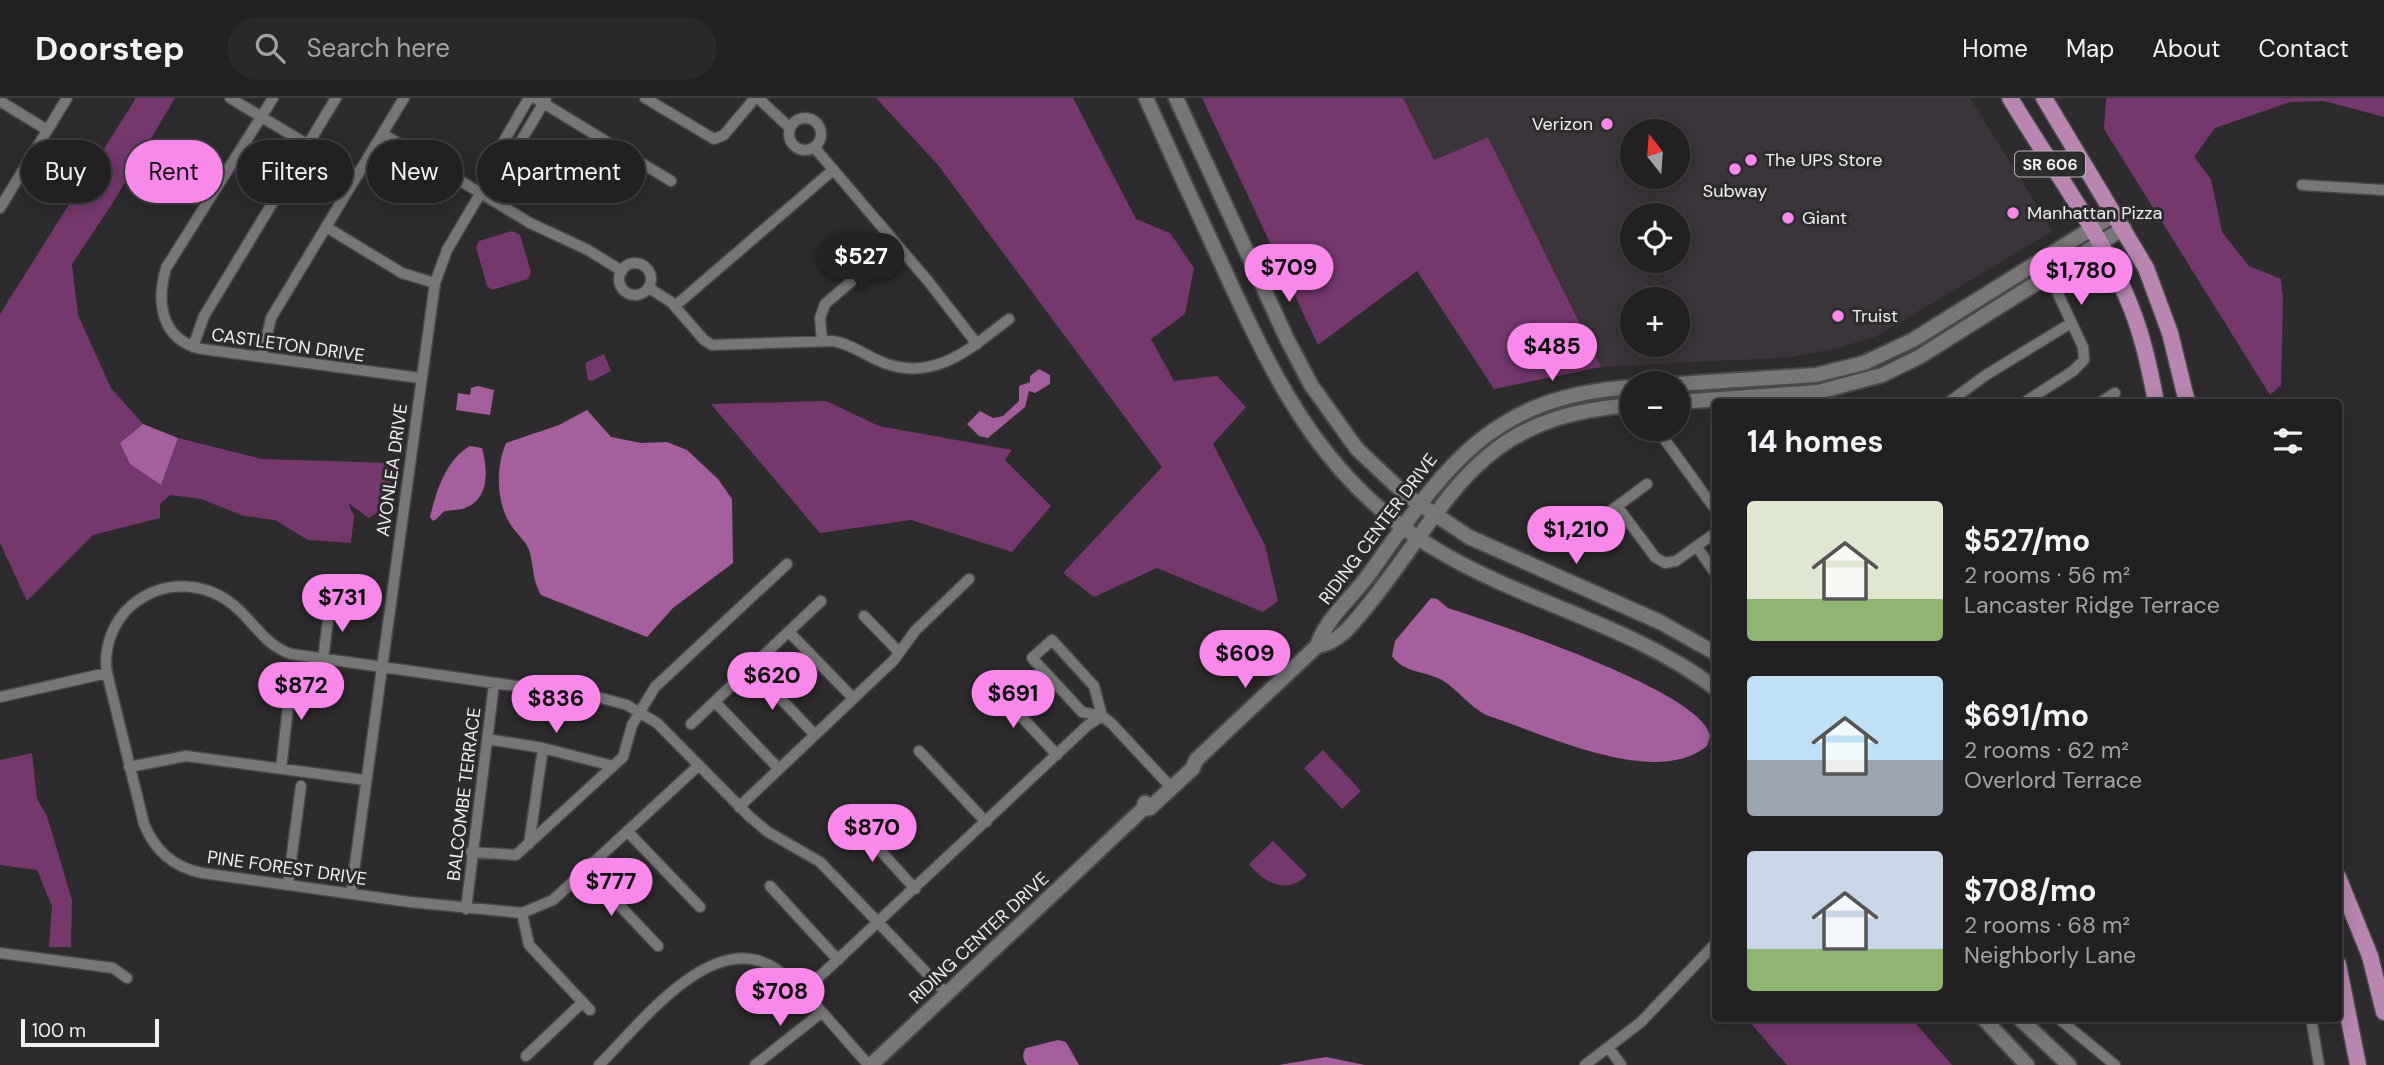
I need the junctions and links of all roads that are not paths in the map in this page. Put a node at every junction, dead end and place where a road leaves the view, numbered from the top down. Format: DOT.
graph roads {
  1 [pos="66,98"];
  2 [pos="230,98"];
  3 [pos="273,98"];
  4 [pos="336,98"];
  5 [pos="404,98"];
  6 [pos="529,98"];
  7 [pos="645,98"];
  8 [pos="756,98"];
  9 [pos="1146,98"];
  10 [pos="1176,98"];
  11 [pos="2010,98"];
  12 [pos="2044,98"];
  13 [pos="542,100"];
  14 [pos="0,101"];
  15 [pos="262,117"];
  16 [pos="790,128"];
  17 [pos="47,130"];
  18 [pos="383,134"];
  19 [pos="300,140"];
  20 [pos="311,140"];
  21 [pos="504,140"];
  22 [pos="520,140"];
  23 [pos="814,147"];
  24 [pos="833,170"];
  25 [pos="353,172"];
  26 [pos="358,175"];
  27 [pos="671,181"];
  28 [pos="2302,185"];
  29 [pos="477,188"];
  30 [pos="2384,190"];
  31 [pos="477,199"];
  32 [pos="273,203"];
  33 [pos="503,203"];
  34 [pos="0,208"];
  35 [pos="2119,220"];
  36 [pos="326,228"];
  37 [pos="2094,236"];
  38 [pos="896,243"];
  39 [pos="622,271"];
  40 [pos="435,283"];
  41 [pos="649,288"];
  42 [pos="2058,294"];
  43 [pos="675,306"];
  44 [pos="1009,320"];
  45 [pos="2071,323"];
  46 [pos="822,341"];
  47 [pos="977,344"];
  48 [pos="193,347"];
  49 [pos="262,357"];
  50 [pos="421,377"];
  51 [pos="1763,379"];
  52 [pos="1690,383"];
  53 [pos="1620,389"];
  54 [pos="2115,393"];
  55 [pos="1765,399"];
  56 [pos="1953,399"];
  57 [pos="2029,399"];
  58 [pos="2106,399"];
  59 [pos="2155,399"];
  60 [pos="2186,399"];
  61 [pos="1712,401"];
  62 [pos="1690,402"];
  63 [pos="1620,406"];
  64 [pos="1666,441"];
  65 [pos="1647,484"];
  66 [pos="1419,504"];
  67 [pos="1712,505"];
  68 [pos="1617,506"];
  69 [pos="1434,514"];
  70 [pos="1597,521"];
  71 [pos="1402,527"];
  72 [pos="1712,535"];
  73 [pos="1418,538"];
  74 [pos="1696,547"];
  75 [pos="787,564"];
  76 [pos="1712,569"];
  77 [pos="969,579"];
  78 [pos="821,601"];
  79 [pos="330,604"];
  80 [pos="864,616"];
  81 [pos="789,632"];
  82 [pos="1317,646"];
  83 [pos="1712,651"];
  84 [pos="899,652"];
  85 [pos="323,660"];
  86 [pos="751,667"];
  87 [pos="381,668"];
  88 [pos="292,672"];
  89 [pos="107,673"];
  90 [pos="494,684"];
  91 [pos="991,684"];
  92 [pos="1712,686"];
  93 [pos="0,697"];
  94 [pos="853,698"];
  95 [pos="715,702"];
  96 [pos="640,711"];
  97 [pos="1102,716"];
  98 [pos="691,724"];
  99 [pos="816,735"];
  100 [pos="487,739"];
  101 [pos="543,747"];
  102 [pos="919,751"];
  103 [pos="1058,755"];
  104 [pos="1196,760"];
  105 [pos="699,765"];
  106 [pos="613,766"];
  107 [pos="129,767"];
  108 [pos="281,769"];
  109 [pos="779,769"];
  110 [pos="365,780"];
  111 [pos="1168,784"];
  112 [pos="301,786"];
  113 [pos="739,807"];
  114 [pos="1143,809"];
  115 [pos="851,818"];
  116 [pos="986,822"];
  117 [pos="627,831"];
  118 [pos="529,844"];
  119 [pos="471,852"];
  120 [pos="586,870"];
  121 [pos="288,884"];
  122 [pos="770,886"];
  123 [pos="2342,887"];
  124 [pos="915,889"];
  125 [pos="351,893"];
  126 [pos="700,907"];
  127 [pos="466,909"];
  128 [pos="522,914"];
  129 [pos="879,922"];
  130 [pos="658,946"];
  131 [pos="1712,947"];
  132 [pos="0,953"];
  133 [pos="838,960"];
  134 [pos="127,978"];
  135 [pos="2342,984"];
  136 [pos="802,993"];
  137 [pos="947,995"];
  138 [pos="2384,1012"];
  139 [pos="821,1013"];
  140 [pos="1987,1022"];
  141 [pos="2023,1022"];
  142 [pos="2063,1022"];
  143 [pos="2312,1022"];
  144 [pos="1609,1048"];
  145 [pos="526,1056"];
  146 [pos="599,1065"];
  147 [pos="755,1065"];
  148 [pos="870,1065"];
  149 [pos="1585,1065"];
  150 [pos="1621,1065"];
  151 [pos="2026,1065"];
  152 [pos="2069,1065"];
  153 [pos="2115,1065"];
  154 [pos="2319,1065"];
  155 [pos="2358,1065"];
  1 -- 17 [label="street"];
  2 -- 15 [label="street"];
  3 -- 15 [label="street, CASTLETON DRIVE"];
  4 -- 20 [label="street"];
  5 -- 18 [label="street"];
  6 -- 21 [label="street, AVONLEA DRIVE"];
  7 -- 8 [label="street"];
  8 -- 16 [label="street"];
  9 -- 71 [label="street"];
  10 -- 66 [label="street"];
  11 -- 37 [label="main road, SR 606"];
  12 -- 35 [label="main road, SR 606"];
  13 -- 22 [label="street, AVONLEA DRIVE"];
  13 -- 27 [label="street"];
  14 -- 17 [label="street"];
  15 -- 19 [label="street"];
  15 -- 48 [label="street, CASTLETON DRIVE"];
  16 -- 23 [label="street"];
  16 -- 23 [label="street"];
  17 -- 34 [label="street"];
  18 -- 26 [label="street"];
  18 -- 29 [label="street"];
  23 -- 24 [label="street"];
  24 -- 38 [label="street"];
  24 -- 43 [label="street"];
  25 -- 26 [label="street"];
  26 -- 36 [label="street"];
  28 -- 30 [label="street"];
  31 -- 40 [label="street, AVONLEA DRIVE"];
  32 -- 48 [label="street"];
  33 -- 39 [label="street"];
  35 -- 37 [label="street"];
  35 -- 60 [label="main road, SR 606"];
  36 -- 40 [label="street"];
  36 -- 49 [label="street"];
  37 -- 51 [label="street"];
  37 -- 55 [label="street"];
  37 -- 59 [label="main road, SR 606"];
  38 -- 46 [label="street"];
  38 -- 47 [label="street"];
  39 -- 41 [label="street"];
  39 -- 41 [label="street"];
  40 -- 50 [label="street, AVONLEA DRIVE"];
  41 -- 43 [label="street"];
  42 -- 45 [label="street"];
  43 -- 46 [label="street"];
  44 -- 47 [label="street"];
  45 -- 56 [label="street"];
  45 -- 57 [label="street"];
  46 -- 47 [label="street"];
  48 -- 49 [label="street, CASTLETON DRIVE"];
  49 -- 50 [label="street, CASTLETON DRIVE"];
  50 -- 87 [label="street, AVONLEA DRIVE"];
  51 -- 52 [label="street"];
  51 -- 55 [label="street"];
  53 -- 66 [label="street, RIDING CENTER DRIVE"];
  54 -- 58 [label="street"];
  61 -- 62 [label="street"];
  63 -- 69 [label="street, RIDING CENTER DRIVE"];
  64 -- 67 [label="street"];
  65 -- 68 [label="street"];
  66 -- 69 [label="street"];
  66 -- 71 [label="street, RIDING CENTER DRIVE"];
  68 -- 70 [label="street"];
  68 -- 74 [label="street"];
  69 -- 73 [label="street, RIDING CENTER DRIVE"];
  69 -- 83 [label="street"];
  71 -- 73 [label="street"];
  71 -- 82 [label="street, RIDING CENTER DRIVE"];
  72 -- 74 [label="street"];
  73 -- 82 [label="street, RIDING CENTER DRIVE"];
  73 -- 92 [label="street"];
  74 -- 76 [label="street"];
  75 -- 96 [label="street"];
  77 -- 84 [label="street"];
  78 -- 81 [label="street"];
  79 -- 85 [label="street"];
  80 -- 84 [label="street"];
  81 -- 86 [label="street"];
  81 -- 94 [label="street"];
  82 -- 104 [label="street, RIDING CENTER DRIVE"];
  84 -- 94 [label="street"];
  85 -- 87 [label="street, PINE FOREST DRIVE"];
  85 -- 89 [label="street, PINE FOREST DRIVE"];
  86 -- 95 [label="street"];
  86 -- 99 [label="street"];
  87 -- 90 [label="street, PINE FOREST DRIVE"];
  87 -- 110 [label="street, AVONLEA DRIVE"];
  88 -- 108 [label="street"];
  89 -- 93 [label="street"];
  89 -- 107 [label="street, PINE FOREST DRIVE"];
  90 -- 96 [label="street, PINE FOREST DRIVE"];
  90 -- 100 [label="street, BALCOMBE TERRACE"];
  91 -- 103 [label="street"];
  94 -- 99 [label="street"];
  95 -- 98 [label="street"];
  95 -- 109 [label="street"];
  96 -- 105 [label="street, PINE FOREST DRIVE"];
  96 -- 106 [label="street"];
  97 -- 97 [label="street"];
  97 -- 103 [label="street"];
  97 -- 111 [label="street"];
  99 -- 109 [label="street"];
  100 -- 101 [label="street"];
  100 -- 119 [label="street, BALCOMBE TERRACE"];
  101 -- 106 [label="street"];
  101 -- 118 [label="street"];
  102 -- 116 [label="street"];
  103 -- 116 [label="street"];
  104 -- 111 [label="street, RIDING CENTER DRIVE"];
  104 -- 114 [label="street, RIDING CENTER DRIVE"];
  105 -- 113 [label="street, PINE FOREST DRIVE"];
  105 -- 117 [label="street, PINE FOREST DRIVE"];
  106 -- 118 [label="street"];
  107 -- 108 [label="street"];
  107 -- 121 [label="street, PINE FOREST DRIVE"];
  108 -- 110 [label="street"];
  109 -- 113 [label="street"];
  110 -- 125 [label="street, AVONLEA DRIVE"];
  111 -- 114 [label="street, RIDING CENTER DRIVE"];
  112 -- 121 [label="street"];
  113 -- 129 [label="street, PINE FOREST DRIVE"];
  114 -- 137 [label="street, RIDING CENTER DRIVE"];
  115 -- 124 [label="street"];
  116 -- 124 [label="street"];
  117 -- 120 [label="street, PINE FOREST DRIVE"];
  117 -- 126 [label="street"];
  118 -- 119 [label="street"];
  119 -- 127 [label="street, BALCOMBE TERRACE"];
  120 -- 128 [label="street, PINE FOREST DRIVE"];
  120 -- 130 [label="street"];
  121 -- 125 [label="street, PINE FOREST DRIVE"];
  122 -- 133 [label="street"];
  123 -- 138 [label="main road"];
  124 -- 129 [label="street"];
  125 -- 127 [label="street, PINE FOREST DRIVE"];
  127 -- 128 [label="street, PINE FOREST DRIVE"];
  128 -- 145 [label="street"];
  129 -- 133 [label="street"];
  129 -- 137 [label="street, PINE FOREST DRIVE"];
  131 -- 144 [label="street"];
  132 -- 134 [label="street"];
  133 -- 136 [label="street"];
  135 -- 155 [label="main road"];
  136 -- 139 [label="street"];
  136 -- 146 [label="street"];
  137 -- 148 [label="street, RIDING CENTER DRIVE"];
  139 -- 147 [label="street"];
  139 -- 148 [label="street"];
  140 -- 151 [label="street"];
  141 -- 152 [label="street"];
  142 -- 153 [label="street"];
  143 -- 154 [label="street"];
  144 -- 149 [label="street"];
  144 -- 150 [label="street"];
}
